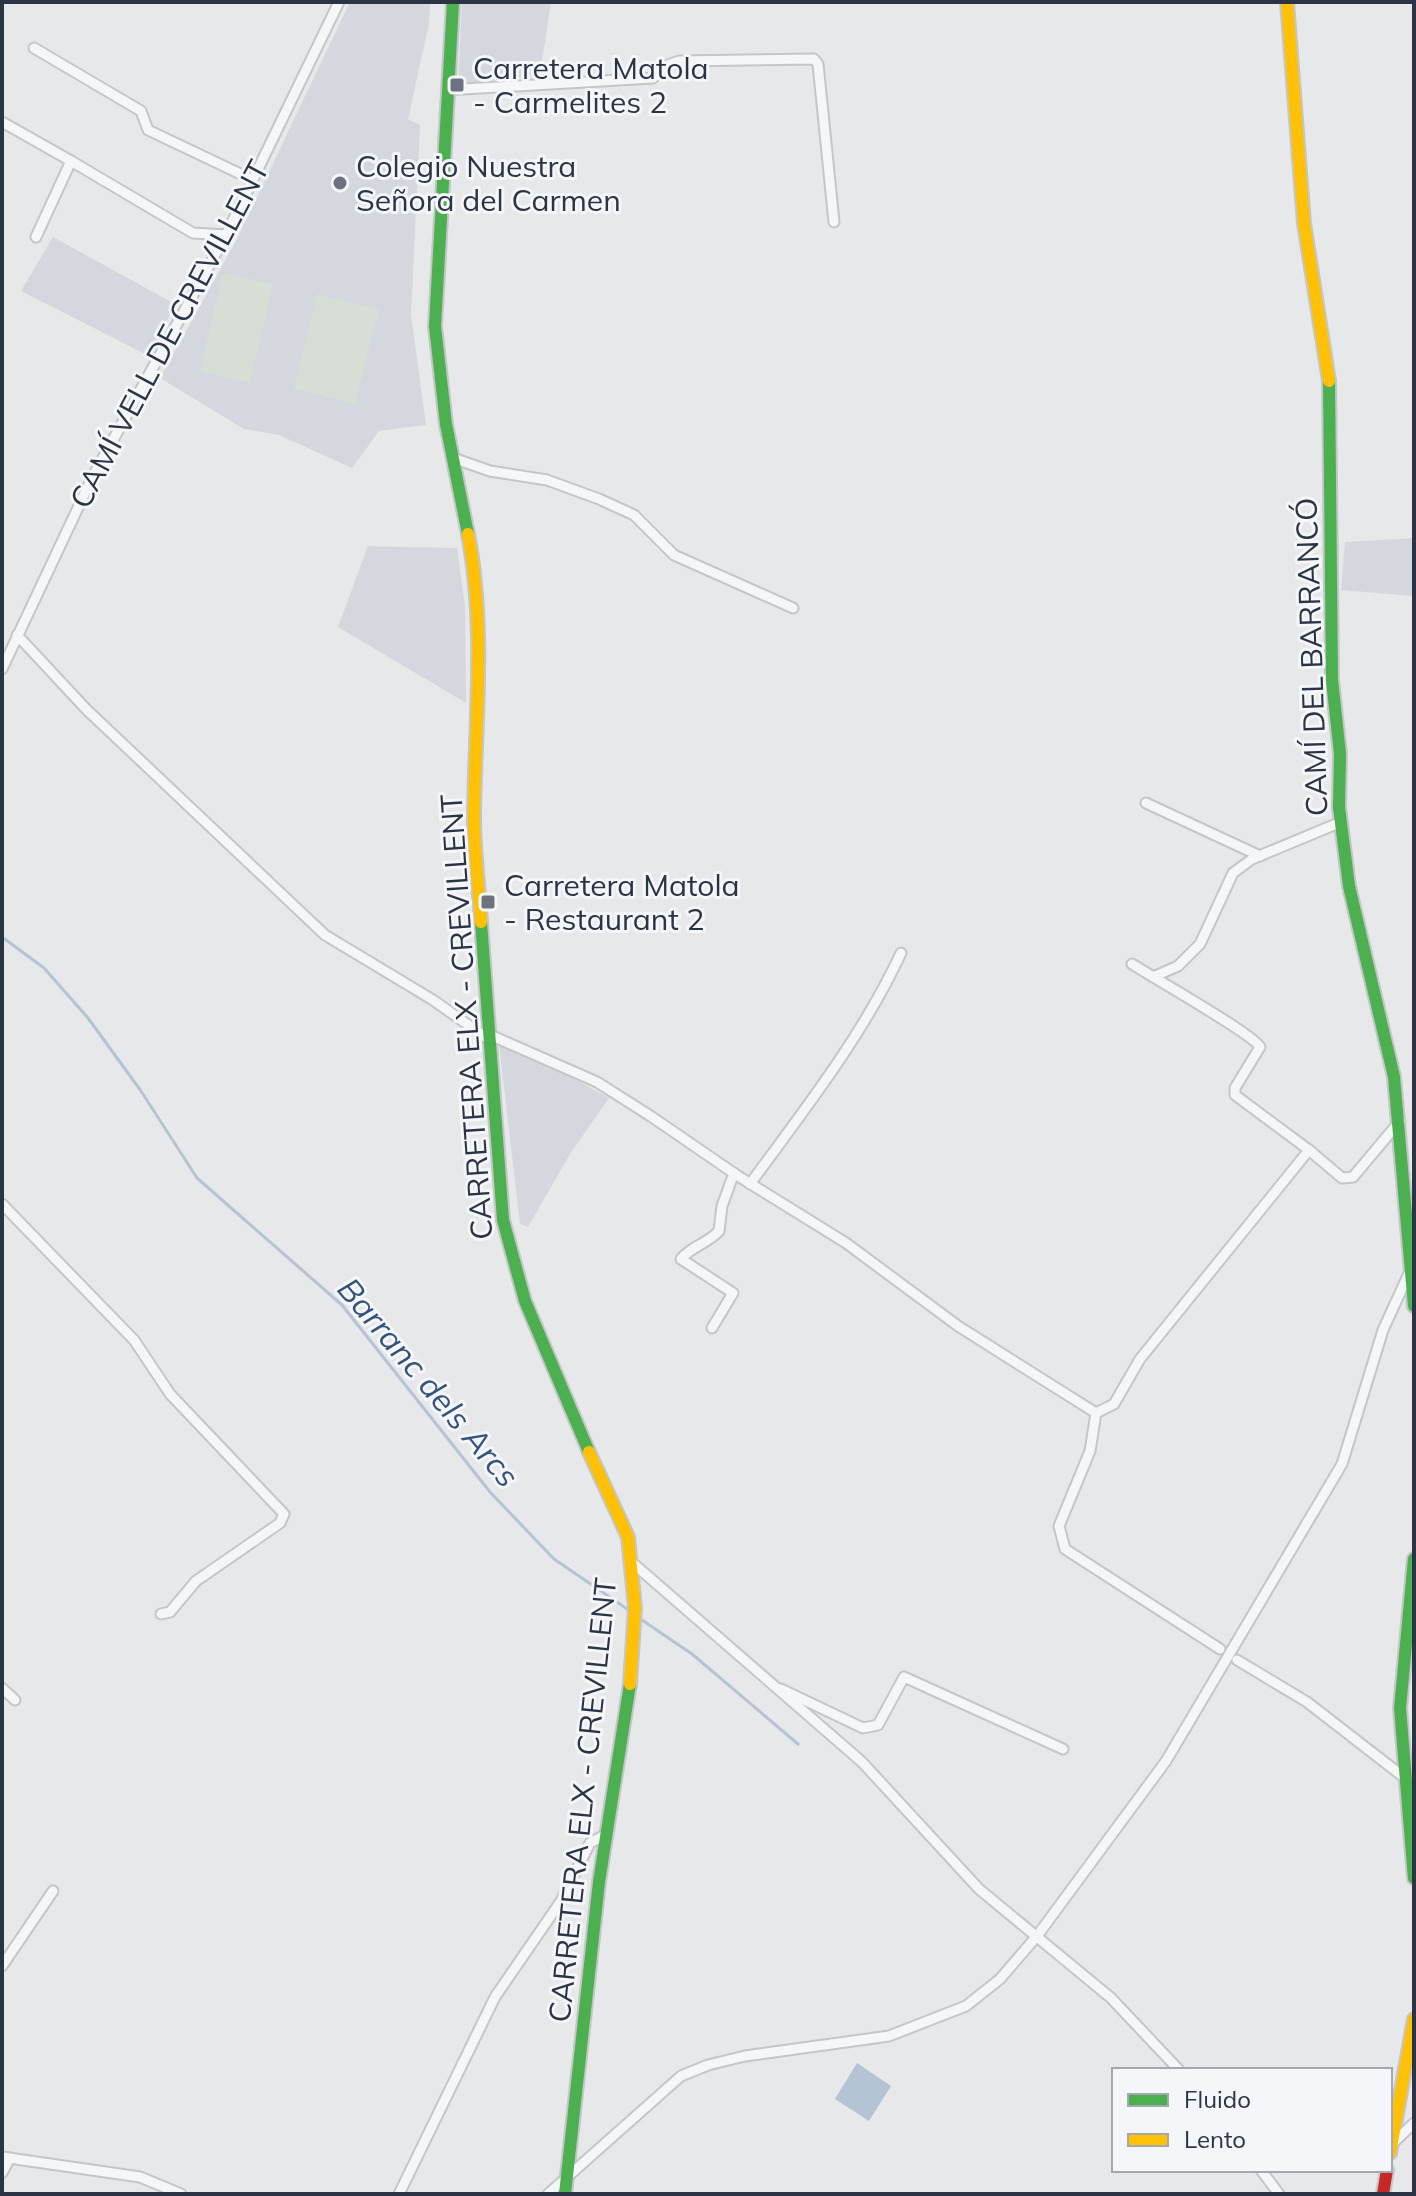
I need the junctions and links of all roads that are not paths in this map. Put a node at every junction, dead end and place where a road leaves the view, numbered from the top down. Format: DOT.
graph roads {
  1 [pos="339,2"];
  2 [pos="453,2"];
  3 [pos="1287,2"];
  4 [pos="34,48"];
  5 [pos="447,90"];
  6 [pos="2,122"];
  7 [pos="71,161"];
  8 [pos="251,179"];
  9 [pos="834,222"];
  10 [pos="226,235"];
  11 [pos="36,237"];
  12 [pos="453,458"];
  13 [pos="793,608"];
  14 [pos="17,635"];
  15 [pos="2,669"];
  16 [pos="1146,803"];
  17 [pos="1341,822"];
  18 [pos="1260,856"];
  19 [pos="901,953"];
  20 [pos="1132,964"];
  21 [pos="1153,977"];
  22 [pos="490,1038"];
  23 [pos="1400,1121"];
  24 [pos="1309,1150"];
  25 [pos="734,1173"];
  26 [pos="750,1184"];
  27 [pos="2,1204"];
  28 [pos="1412,1267"];
  29 [pos="1414,1306"];
  30 [pos="712,1328"];
  31 [pos="1096,1413"];
  32 [pos="1414,1559"];
  33 [pos="635,1565"];
  34 [pos="161,1614"];
  35 [pos="1220,1649"];
  36 [pos="1237,1660"];
  37 [pos="771,1684"];
  38 [pos="2,1688"];
  39 [pos="15,1700"];
  40 [pos="1063,1749"];
  41 [pos="1405,1778"];
  42 [pos="605,1835"];
  43 [pos="1414,1878"];
  44 [pos="53,1891"];
  45 [pos="1037,1936"];
  46 [pos="2,1966"];
  47 [pos="1414,2019"];
  48 [pos="1177,2068"];
  49 [pos="1414,2123"];
  50 [pos="1392,2142"];
  51 [pos="1392,2147"];
  52 [pos="6,2158"];
  53 [pos="1262,2172"];
  54 [pos="1387,2172"];
  55 [pos="2,2173"];
  56 [pos="566,2177"];
  57 [pos="181,2194"];
  58 [pos="399,2194"];
  59 [pos="548,2194"];
  60 [pos="565,2194"];
  61 [pos="1279,2194"];
  62 [pos="1383,2194"];
  1 -- 8 [label="street, CAMÍ VELL DE CREVILLENT"];
  2 -- 5 [label="street, CARRETERA ELX - CREVILLENT"];
  3 -- 17 [label="street, CAMÍ DEL BARRANCÓ"];
  4 -- 8 [label="street"];
  5 -- 9 [label="street"];
  5 -- 12 [label="street, CARRETERA ELX - CREVILLENT"];
  6 -- 7 [label="street"];
  7 -- 10 [label="street"];
  7 -- 11 [label="street"];
  8 -- 10 [label="street, CAMÍ VELL DE CREVILLENT"];
  10 -- 14 [label="street, CAMÍ VELL DE CREVILLENT"];
  12 -- 13 [label="street"];
  12 -- 22 [label="street, CARRETERA ELX - CREVILLENT"];
  14 -- 15 [label="street, CAMÍ VELL DE CREVILLENT"];
  14 -- 22 [label="street"];
  16 -- 18 [label="street"];
  17 -- 18 [label="street"];
  17 -- 23 [label="street, CAMÍ DEL BARRANCÓ"];
  18 -- 21 [label="street"];
  19 -- 26 [label="street"];
  20 -- 21 [label="street"];
  21 -- 24 [label="street"];
  22 -- 25 [label="street"];
  22 -- 33 [label="street, CARRETERA ELX - CREVILLENT"];
  23 -- 24 [label="street"];
  23 -- 28 [label="street, CAMÍ DEL BARRANCÓ"];
  24 -- 31 [label="street"];
  25 -- 26 [label="street"];
  25 -- 30 [label="street"];
  26 -- 31 [label="street"];
  27 -- 34 [label="street"];
  28 -- 29 [label="street, CAMÍ DEL BARRANCÓ"];
  28 -- 45 [label="street"];
  31 -- 35 [label="street"];
  32 -- 41 [label="street"];
  33 -- 37 [label="street"];
  33 -- 42 [label="street, CARRETERA ELX - CREVILLENT"];
  36 -- 41 [label="street"];
  37 -- 40 [label="street"];
  37 -- 45 [label="street"];
  38 -- 39 [label="street"];
  41 -- 43 [label="street"];
  42 -- 56 [label="street, CARRETERA ELX - CREVILLENT"];
  42 -- 58 [label="street"];
  44 -- 46 [label="street"];
  45 -- 48 [label="street"];
  45 -- 56 [label="street"];
  47 -- 50 [label="street"];
  49 -- 51 [label="street"];
  52 -- 55 [label="street"];
  52 -- 57 [label="street"];
  53 -- 61 [label="street"];
  54 -- 62 [label="street"];
  56 -- 59 [label="street"];
  56 -- 60 [label="street, CARRETERA ELX - CREVILLENT"];
}
